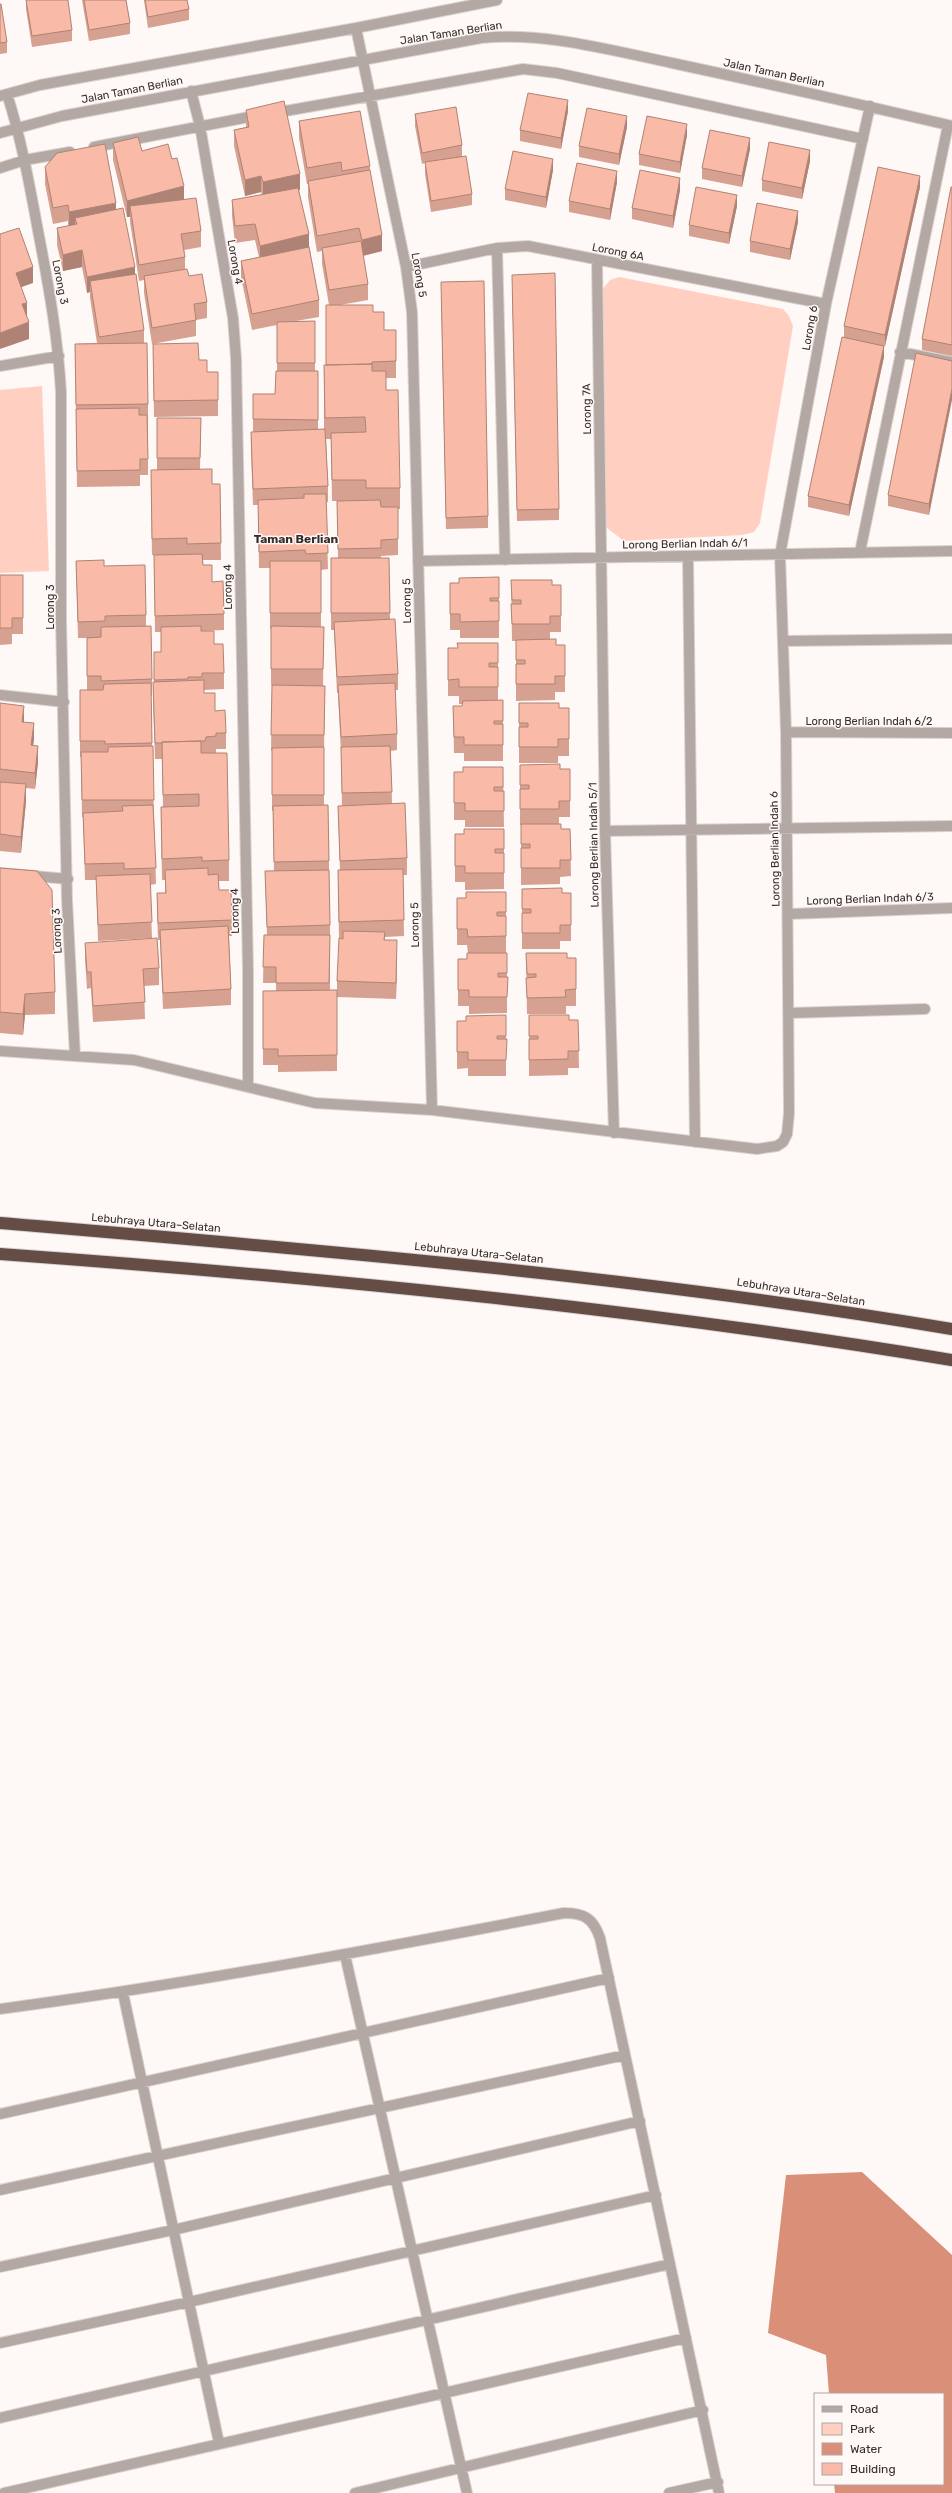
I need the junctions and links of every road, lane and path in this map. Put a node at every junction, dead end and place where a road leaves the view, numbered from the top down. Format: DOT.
graph roads {
  1 [pos="497,0"];
  2 [pos="356,28"];
  3 [pos="363,60"];
  4 [pos="191,91"];
  5 [pos="4,95"];
  6 [pos="371,96"];
  7 [pos="870,106"];
  8 [pos="200,126"];
  9 [pos="950,126"];
  10 [pos="17,127"];
  11 [pos="0,132"];
  12 [pos="863,139"];
  13 [pos="25,160"];
  14 [pos="0,168"];
  15 [pos="497,248"];
  16 [pos="597,260"];
  17 [pos="406,267"];
  18 [pos="826,304"];
  19 [pos="900,352"];
  20 [pos="59,356"];
  21 [pos="952,362"];
  22 [pos="0,366"];
  23 [pos="952,551"];
  24 [pos="860,552"];
  25 [pos="780,555"];
  26 [pos="601,557"];
  27 [pos="688,557"];
  28 [pos="505,560"];
  29 [pos="418,561"];
  30 [pos="952,640"];
  31 [pos="783,641"];
  32 [pos="0,695"];
  33 [pos="64,702"];
  34 [pos="786,732"];
  35 [pos="952,733"];
  36 [pos="952,826"];
  37 [pos="786,830"];
  38 [pos="605,831"];
  39 [pos="692,831"];
  40 [pos="0,873"];
  41 [pos="68,879"];
  42 [pos="952,908"];
  43 [pos="789,914"];
  44 [pos="924,1009"];
  45 [pos="790,1013"];
  46 [pos="0,1051"];
  47 [pos="75,1056"];
  48 [pos="248,1086"];
  49 [pos="432,1110"];
  50 [pos="614,1133"];
  51 [pos="695,1142"];
  52 [pos="0,1223"];
  53 [pos="0,1254"];
  54 [pos="952,1329"];
  55 [pos="952,1360"];
  56 [pos="345,1954"];
  57 [pos="609,1978"];
  58 [pos="123,1993"];
  59 [pos="0,2010"];
  60 [pos="363,2034"];
  61 [pos="625,2055"];
  62 [pos="142,2083"];
  63 [pos="380,2108"];
  64 [pos="0,2114"];
  65 [pos="640,2121"];
  66 [pos="158,2156"];
  67 [pos="395,2177"];
  68 [pos="0,2190"];
  69 [pos="656,2195"];
  70 [pos="173,2230"];
  71 [pos="412,2251"];
  72 [pos="670,2264"];
  73 [pos="0,2268"];
  74 [pos="189,2302"];
  75 [pos="428,2320"];
  76 [pos="686,2338"];
  77 [pos="0,2343"];
  78 [pos="203,2372"];
  79 [pos="444,2393"];
  80 [pos="703,2410"];
  81 [pos="0,2418"];
  82 [pos="219,2443"];
  83 [pos="461,2468"];
  84 [pos="718,2482"];
  85 [pos="4,2493"];
  86 [pos="355,2493"];
  87 [pos="467,2493"];
  88 [pos="669,2493"];
  89 [pos="719,2493"];
  1 -- 2 [label="street"];
  2 -- 3 [label="street, Lorong 5"];
  2 -- 5 [label="street"];
  3 -- 4 [label="street, Jalan Taman Berlian"];
  3 -- 6 [label="street, Lorong 5"];
  3 -- 7 [label="street, Jalan Taman Berlian"];
  4 -- 8 [label="street, Lorong 4"];
  4 -- 10 [label="street, Jalan Taman Berlian"];
  5 -- 10 [label="street, Lorong 3"];
  6 -- 8 [label="street"];
  6 -- 12 [label="street"];
  6 -- 17 [label="street, Lorong 5"];
  7 -- 9 [label="street, Jalan Taman Berlian"];
  7 -- 12 [label="street, Lorong 6"];
  8 -- 13 [label="street"];
  8 -- 48 [label="street, Lorong 4"];
  9 -- 19 [label="street"];
  10 -- 11 [label="street, Jalan Taman Berlian"];
  10 -- 13 [label="street, Lorong 3"];
  12 -- 18 [label="street, Lorong 6"];
  13 -- 14 [label="street"];
  13 -- 20 [label="street, Lorong 3"];
  15 -- 16 [label="street, Lorong 6A"];
  15 -- 17 [label="street, Lorong 6A"];
  15 -- 28 [label="street"];
  16 -- 18 [label="street, Lorong 6A"];
  16 -- 26 [label="street, Lorong 7A"];
  17 -- 29 [label="street, Lorong 5"];
  18 -- 25 [label="street, Lorong 6"];
  19 -- 21 [label="street"];
  19 -- 24 [label="street"];
  20 -- 22 [label="street"];
  20 -- 33 [label="street, Lorong 3"];
  23 -- 24 [label="street, Lorong Berlian Indah 6/1"];
  24 -- 25 [label="street, Lorong Berlian Indah 6/1"];
  25 -- 27 [label="street, Lorong Berlian Indah 6/1"];
  25 -- 31 [label="street, Lorong Berlian Indah 6"];
  26 -- 27 [label="street, Lorong Berlian Indah 6/1"];
  26 -- 28 [label="street, Lorong Berlian Indah 6/1"];
  26 -- 38 [label="street, Lorong Berlian Indah 5/1"];
  27 -- 39 [label="street"];
  28 -- 29 [label="street, Lorong Berlian Indah 6/1"];
  29 -- 49 [label="street, Lorong 5"];
  30 -- 31 [label="street"];
  31 -- 34 [label="street, Lorong Berlian Indah 6"];
  32 -- 33 [label="street"];
  33 -- 41 [label="street, Lorong 3"];
  34 -- 35 [label="street, Lorong Berlian Indah 6/2"];
  34 -- 37 [label="street, Lorong Berlian Indah 6"];
  36 -- 37 [label="street"];
  37 -- 39 [label="street"];
  37 -- 43 [label="street, Lorong Berlian Indah 6"];
  38 -- 39 [label="street"];
  38 -- 50 [label="street, Lorong Berlian Indah 5/1"];
  39 -- 51 [label="street"];
  40 -- 41 [label="street"];
  41 -- 47 [label="street, Lorong 3"];
  42 -- 43 [label="street, Lorong Berlian Indah 6/3"];
  43 -- 45 [label="street, Lorong Berlian Indah 6"];
  44 -- 45 [label="street"];
  45 -- 51 [label="street, Lorong Berlian Indah 6"];
  46 -- 47 [label="street"];
  47 -- 48 [label="street"];
  48 -- 49 [label="street"];
  49 -- 50 [label="street"];
  50 -- 51 [label="street"];
  52 -- 54 [label="highway, Lebuhraya Utara–Selatan"];
  53 -- 55 [label="highway"];
  56 -- 57 [label="street"];
  56 -- 58 [label="street"];
  56 -- 60 [label="street"];
  57 -- 60 [label="street"];
  57 -- 61 [label="street"];
  58 -- 59 [label="street"];
  58 -- 62 [label="street"];
  60 -- 62 [label="street"];
  60 -- 63 [label="street"];
  61 -- 63 [label="street"];
  61 -- 65 [label="street"];
  62 -- 64 [label="street"];
  62 -- 66 [label="street"];
  63 -- 66 [label="street"];
  63 -- 67 [label="street"];
  65 -- 67 [label="street"];
  65 -- 69 [label="street"];
  66 -- 68 [label="street"];
  66 -- 70 [label="street"];
  67 -- 70 [label="street"];
  67 -- 71 [label="street"];
  69 -- 71 [label="street"];
  69 -- 72 [label="street"];
  70 -- 73 [label="street"];
  70 -- 74 [label="street"];
  71 -- 74 [label="street"];
  71 -- 75 [label="street"];
  72 -- 75 [label="street"];
  72 -- 76 [label="street"];
  74 -- 77 [label="street"];
  74 -- 78 [label="street"];
  75 -- 78 [label="street"];
  75 -- 79 [label="street"];
  76 -- 79 [label="street"];
  76 -- 80 [label="street"];
  78 -- 81 [label="street"];
  78 -- 82 [label="street"];
  79 -- 82 [label="street"];
  79 -- 83 [label="street"];
  80 -- 83 [label="street"];
  80 -- 84 [label="street"];
  82 -- 85 [label="street"];
  83 -- 86 [label="street"];
  83 -- 87 [label="street"];
  84 -- 88 [label="street"];
  84 -- 89 [label="street"];
}
